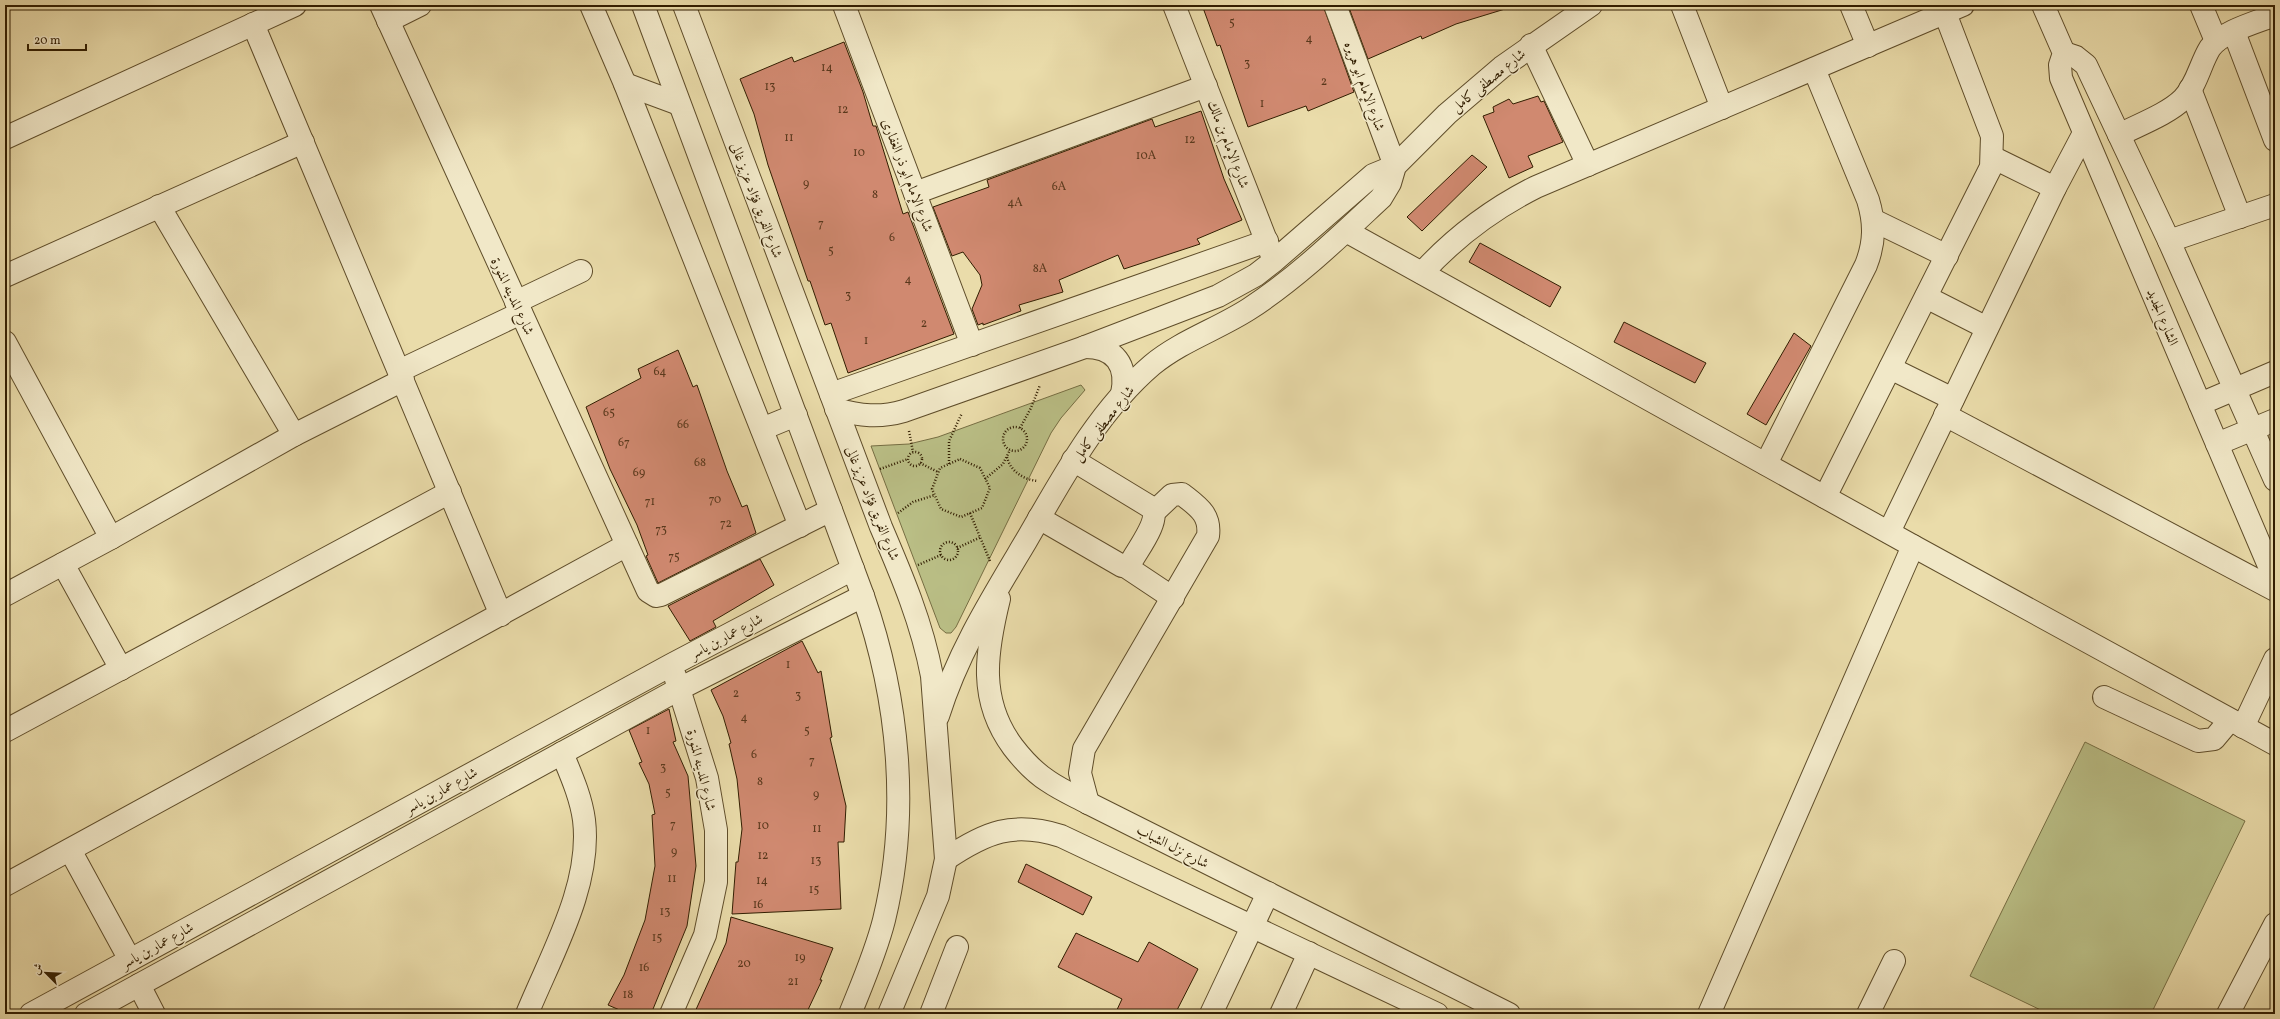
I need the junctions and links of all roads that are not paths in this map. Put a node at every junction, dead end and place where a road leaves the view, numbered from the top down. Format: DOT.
graph roads {
  1 [pos="295,5"];
  2 [pos="420,5"];
  3 [pos="591,5"];
  4 [pos="642,5"];
  5 [pos="684,5"];
  6 [pos="844,5"];
  7 [pos="1174,5"];
  8 [pos="1335,5"];
  9 [pos="1591,5"];
  10 [pos="1682,5"];
  11 [pos="1851,5"];
  12 [pos="2201,5"];
  13 [pos="2046,6"];
  14 [pos="1954,9"];
  15 [pos="1565,12"];
  16 [pos="385,13"];
  17 [pos="2275,15"];
  18 [pos="253,24"];
  19 [pos="2225,36"];
  20 [pos="1531,45"];
  21 [pos="1868,46"];
  22 [pos="2064,53"];
  23 [pos="1814,69"];
  24 [pos="625,84"];
  25 [pos="1206,86"];
  26 [pos="2190,89"];
  27 [pos="680,104"];
  28 [pos="1722,108"];
  29 [pos="2084,133"];
  30 [pos="2119,135"];
  31 [pos="5,138"];
  32 [pos="2275,140"];
  33 [pos="303,142"];
  34 [pos="1992,157"];
  35 [pos="1588,165"];
  36 [pos="1395,166"];
  37 [pos="2055,188"];
  38 [pos="915,193"];
  39 [pos="2275,205"];
  40 [pos="159,206"];
  41 [pos="2240,217"];
  42 [pos="1873,220"];
  43 [pos="1346,231"];
  44 [pos="1267,240"];
  45 [pos="2169,241"];
  46 [pos="1947,256"];
  47 [pos="1274,261"];
  48 [pos="580,271"];
  49 [pos="1422,273"];
  50 [pos="5,276"];
  51 [pos="1282,284"];
  52 [pos="1926,297"];
  53 [pos="519,308"];
  54 [pos="1987,328"];
  55 [pos="5,342"];
  56 [pos="972,345"];
  57 [pos="1085,347"];
  58 [pos="1890,368"];
  59 [pos="2275,372"];
  60 [pos="401,376"];
  61 [pos="2236,389"];
  62 [pos="1122,394"];
  63 [pos="833,401"];
  64 [pos="2200,404"];
  65 [pos="1949,407"];
  66 [pos="796,415"];
  67 [pos="2275,420"];
  68 [pos="762,429"];
  69 [pos="2253,429"];
  70 [pos="294,434"];
  71 [pos="2217,444"];
  72 [pos="1073,460"];
  73 [pos="1766,464"];
  74 [pos="2275,480"];
  75 [pos="450,492"];
  76 [pos="1825,497"];
  77 [pos="831,510"];
  78 [pos="1154,512"];
  79 [pos="1039,518"];
  80 [pos="800,526"];
  81 [pos="1889,532"];
  82 [pos="110,538"];
  83 [pos="627,545"];
  84 [pos="1913,546"];
  85 [pos="63,564"];
  86 [pos="1125,566"];
  87 [pos="853,569"];
  88 [pos="1004,579"];
  89 [pos="2275,580"];
  90 [pos="2275,590"];
  91 [pos="6,592"];
  92 [pos="863,596"];
  93 [pos="1173,598"];
  94 [pos="501,615"];
  95 [pos="2275,659"];
  96 [pos="671,665"];
  97 [pos="121,669"];
  98 [pos="679,690"];
  99 [pos="2104,697"];
  100 [pos="2236,723"];
  101 [pos="936,725"];
  102 [pos="5,731"];
  103 [pos="2275,744"];
  104 [pos="562,753"];
  105 [pos="1088,803"];
  106 [pos="70,850"];
  107 [pos="946,859"];
  108 [pos="5,885"];
  109 [pos="1268,893"];
  110 [pos="1253,926"];
  111 [pos="2275,926"];
  112 [pos="957,947"];
  113 [pos="1309,953"];
  114 [pos="130,960"];
  115 [pos="1894,961"];
  116 [pos="139,985"];
  117 [pos="1415,1009"];
  118 [pos="31,1014"];
  119 [pos="86,1014"];
  120 [pos="154,1014"];
  121 [pos="527,1014"];
  122 [pos="671,1014"];
  123 [pos="850,1014"];
  124 [pos="889,1014"];
  125 [pos="931,1014"];
  126 [pos="1210,1014"];
  127 [pos="1281,1014"];
  128 [pos="1438,1014"];
  129 [pos="1509,1014"];
  130 [pos="1709,1014"];
  131 [pos="1868,1014"];
  132 [pos="2228,1014"];
  1 -- 18 [label="street"];
  2 -- 16 [label="street"];
  3 -- 24 [label="street"];
  4 -- 27 [label="street"];
  5 -- 63 [label="street, شارع الفريق فؤاد عزيز غالى"];
  6 -- 38 [label="street, شارع الإمام ابو ذر الغفارى"];
  7 -- 25 [label="street, شارع الإمام بن مالك"];
  8 -- 36 [label="street, شارع الإمام ابو هريره"];
  9 -- 15 [label="street, شارع مصطفى كامل"];
  10 -- 28 [label="street"];
  11 -- 21 [label="street"];
  12 -- 19 [label="street"];
  13 -- 22 [label="street"];
  14 -- 21 [label="street"];
  14 -- 34 [label="street"];
  15 -- 20 [label="street, شارع مصطفى كامل"];
  16 -- 53 [label="street, شارع المدينه المنورة"];
  17 -- 19 [label="street"];
  18 -- 31 [label="street"];
  18 -- 33 [label="street"];
  19 -- 26 [label="street"];
  19 -- 32 [label="street"];
  20 -- 35 [label="street"];
  20 -- 36 [label="street, شارع مصطفى كامل"];
  21 -- 23 [label="street"];
  22 -- 29 [label="street, الشارع الجديد"];
  22 -- 30 [label="street"];
  23 -- 28 [label="street"];
  23 -- 42 [label="street"];
  24 -- 27 [label="street"];
  24 -- 68 [label="street"];
  25 -- 38 [label="street"];
  25 -- 44 [label="street, شارع الإمام بن مالك"];
  26 -- 30 [label="street"];
  26 -- 41 [label="street"];
  27 -- 66 [label="street"];
  28 -- 35 [label="street"];
  29 -- 37 [label="street"];
  29 -- 64 [label="street, الشارع الجديد"];
  30 -- 45 [label="street"];
  33 -- 40 [label="street"];
  33 -- 60 [label="street"];
  34 -- 37 [label="street"];
  34 -- 46 [label="street"];
  35 -- 49 [label="street"];
  36 -- 43 [label="street, شارع مصطفى كامل"];
  36 -- 47 [label="street, شارع مصطفى كامل"];
  37 -- 54 [label="street"];
  38 -- 56 [label="street, شارع الإمام ابو ذر الغفارى"];
  39 -- 41 [label="street"];
  40 -- 50 [label="street"];
  40 -- 70 [label="street"];
  41 -- 45 [label="street"];
  42 -- 46 [label="street"];
  42 -- 73 [label="street"];
  43 -- 49 [label="street"];
  43 -- 51 [label="street, شارع مصطفى كامل"];
  44 -- 47 [label="street, شارع الإمام بن مالك"];
  44 -- 56 [label="street"];
  45 -- 61 [label="street"];
  46 -- 52 [label="street"];
  47 -- 51 [label="street, شارع الإمام بن مالك"];
  47 -- 57 [label="street, شارع مصطفى كامل"];
  48 -- 53 [label="street"];
  49 -- 73 [label="street"];
  51 -- 62 [label="street, شارع مصطفى كامل"];
  52 -- 54 [label="street"];
  52 -- 58 [label="street"];
  53 -- 60 [label="street"];
  53 -- 83 [label="street, شارع المدينه المنورة"];
  54 -- 65 [label="street"];
  55 -- 82 [label="street"];
  56 -- 63 [label="street"];
  57 -- 62 [label="street"];
  57 -- 63 [label="street, شارع مصطفى كامل"];
  58 -- 65 [label="street"];
  58 -- 76 [label="street"];
  59 -- 61 [label="street"];
  60 -- 70 [label="street"];
  60 -- 75 [label="street"];
  61 -- 64 [label="street"];
  61 -- 69 [label="street"];
  62 -- 72 [label="street, شارع مصطفى كامل"];
  63 -- 101 [label="street, شارع الفريق فؤاد عزيز غالى"];
  64 -- 71 [label="street, الشارع الجديد"];
  65 -- 81 [label="street"];
  65 -- 90 [label="street"];
  66 -- 68 [label="street"];
  66 -- 77 [label="street"];
  67 -- 69 [label="street"];
  68 -- 80 [label="street"];
  69 -- 71 [label="street"];
  69 -- 74 [label="street"];
  70 -- 82 [label="street"];
  71 -- 89 [label="street, الشارع الجديد"];
  72 -- 78 [label="street"];
  72 -- 79 [label="street, شارع مصطفى كامل"];
  73 -- 76 [label="street"];
  75 -- 94 [label="street"];
  75 -- 97 [label="street"];
  76 -- 81 [label="street"];
  77 -- 80 [label="street"];
  77 -- 87 [label="street"];
  78 -- 86 [label="street"];
  78 -- 93 [label="street"];
  79 -- 86 [label="street"];
  79 -- 88 [label="street, شارع مصطفى كامل"];
  80 -- 83 [label="street, شارع المدينه المنورة"];
  81 -- 84 [label="street"];
  82 -- 85 [label="street"];
  83 -- 94 [label="street"];
  84 -- 100 [label="street"];
  84 -- 130 [label="street"];
  85 -- 91 [label="street"];
  85 -- 97 [label="street"];
  86 -- 93 [label="street"];
  87 -- 92 [label="street"];
  87 -- 96 [label="street, شارع عمار بن ياسر"];
  88 -- 101 [label="street, شارع مصطفى كامل"];
  88 -- 105 [label="street, شارع نزل الشباب"];
  92 -- 98 [label="street, شارع عمار بن ياسر"];
  92 -- 123 [label="street"];
  93 -- 105 [label="street"];
  94 -- 106 [label="street"];
  95 -- 100 [label="street"];
  96 -- 98 [label="street, شارع المدينه المنورة"];
  96 -- 114 [label="street, شارع عمار بن ياسر"];
  97 -- 102 [label="street"];
  98 -- 104 [label="street, شارع عمار بن ياسر"];
  98 -- 122 [label="street, شارع المدينه المنورة"];
  99 -- 100 [label="street"];
  100 -- 103 [label="street"];
  101 -- 107 [label="street, شارع الفريق فؤاد عزيز غالى"];
  104 -- 116 [label="street, شارع عمار بن ياسر"];
  104 -- 121 [label="street"];
  105 -- 109 [label="street, شارع نزل الشباب"];
  106 -- 108 [label="street"];
  106 -- 114 [label="street"];
  107 -- 110 [label="street"];
  107 -- 124 [label="street, شارع الفريق فؤاد عزيز غالى"];
  109 -- 110 [label="street"];
  109 -- 129 [label="street, شارع نزل الشباب"];
  110 -- 113 [label="street"];
  110 -- 126 [label="street"];
  111 -- 132 [label="street"];
  112 -- 125 [label="street"];
  113 -- 117 [label="street"];
  113 -- 127 [label="street"];
  114 -- 118 [label="street, شارع عمار بن ياسر"];
  115 -- 131 [label="street"];
  116 -- 119 [label="street, شارع عمار بن ياسر"];
  116 -- 120 [label="street"];
  117 -- 128 [label="street"];
}
